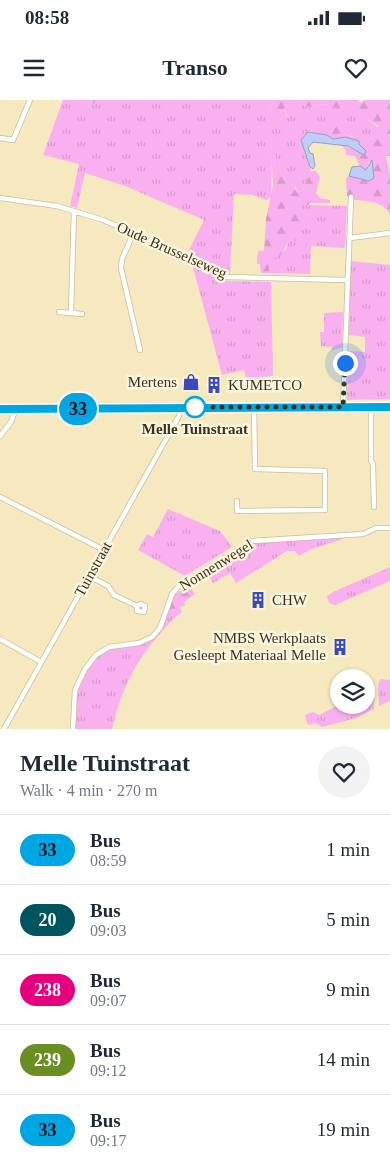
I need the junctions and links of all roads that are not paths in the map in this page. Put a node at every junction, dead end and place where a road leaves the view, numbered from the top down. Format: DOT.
graph roads {
  1 [pos="30,100"];
  2 [pos="0,138"];
  3 [pos="351,197"];
  4 [pos="0,198"];
  5 [pos="74,211"];
  6 [pos="134,232"];
  7 [pos="390,234"];
  8 [pos="350,238"];
  9 [pos="346,280"];
  10 [pos="59,312"];
  11 [pos="71,313"];
  12 [pos="82,314"];
  13 [pos="140,350"];
  14 [pos="254,407"];
  15 [pos="343,407"];
  16 [pos="371,407"];
  17 [pos="390,407"];
  18 [pos="180,408"];
  19 [pos="0,409"];
  20 [pos="16,409"];
  21 [pos="0,436"];
  22 [pos="0,497"];
  23 [pos="237,501"];
  24 [pos="374,507"];
  25 [pos="390,528"];
  26 [pos="104,550"];
  27 [pos="89,576"];
  28 [pos="137,606"];
  29 [pos="0,639"];
  30 [pos="41,662"];
  31 [pos="4,729"];
  32 [pos="73,729"];
  1 -- 2 [label="street"];
  3 -- 8 [label="street"];
  4 -- 5 [label="street, Oude Brusselseweg"];
  5 -- 6 [label="street, Oude Brusselseweg"];
  5 -- 11 [label="street"];
  6 -- 9 [label="street, Oude Brusselseweg"];
  6 -- 13 [label="street"];
  7 -- 8 [label="street"];
  8 -- 9 [label="street"];
  9 -- 15 [label="street"];
  10 -- 11 [label="street"];
  11 -- 12 [label="street"];
  14 -- 15 [label="main road"];
  14 -- 18 [label="main road"];
  14 -- 23 [label="street"];
  15 -- 16 [label="main road"];
  16 -- 17 [label="main road"];
  16 -- 24 [label="street"];
  18 -- 20 [label="main road"];
  18 -- 26 [label="street, Tuinstraat"];
  19 -- 20 [label="main road"];
  20 -- 21 [label="street"];
  22 -- 26 [label="street"];
  25 -- 32 [label="street, Nonnenwegel"];
  26 -- 27 [label="street, Tuinstraat"];
  27 -- 28 [label="street"];
  27 -- 30 [label="street, Tuinstraat"];
  29 -- 30 [label="street"];
  30 -- 31 [label="street, Tuinstraat"];
}
